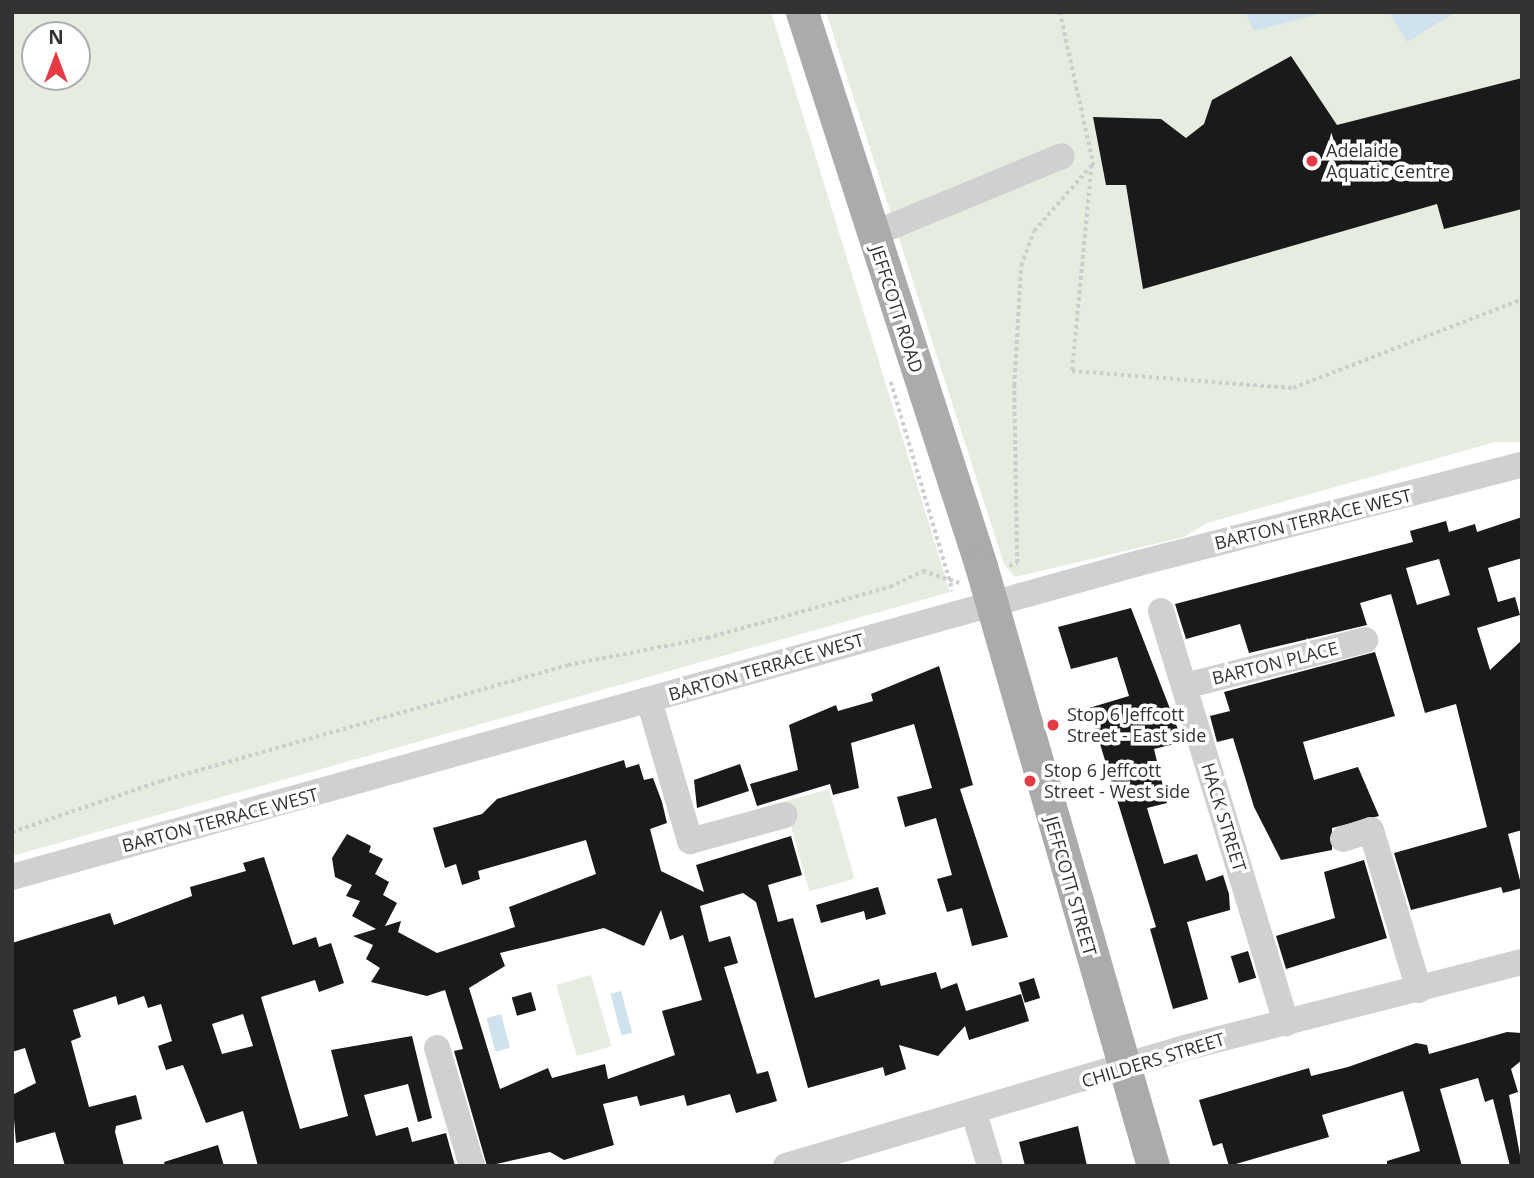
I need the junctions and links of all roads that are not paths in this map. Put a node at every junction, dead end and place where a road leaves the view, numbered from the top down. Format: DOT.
graph roads {
  1 [pos="802,12"];
  2 [pos="1062,156"];
  3 [pos="873,234"];
  4 [pos="1522,465"];
  5 [pos="993,605"];
  6 [pos="1160,611"];
  7 [pos="1365,640"];
  8 [pos="1185,686"];
  9 [pos="649,700"];
  10 [pos="785,814"];
  11 [pos="1343,839"];
  12 [pos="12,877"];
  13 [pos="1522,962"];
  14 [pos="1419,990"];
  15 [pos="1286,1023"];
  16 [pos="437,1048"];
  17 [pos="1125,1070"];
  18 [pos="974,1113"];
  19 [pos="472,1166"];
  20 [pos="786,1166"];
  21 [pos="990,1166"];
  22 [pos="1153,1166"];
  1 -- 3 [label="main road, JEFFCOTT ROAD"];
  2 -- 3 [label="street"];
  3 -- 5 [label="main road, JEFFCOTT ROAD"];
  4 -- 5 [label="street, BARTON TERRACE WEST"];
  5 -- 9 [label="street, BARTON TERRACE WEST"];
  5 -- 17 [label="main road, JEFFCOTT STREET"];
  6 -- 8 [label="street, HACK STREET"];
  7 -- 8 [label="street, BARTON PLACE"];
  8 -- 15 [label="street, HACK STREET"];
  9 -- 10 [label="street"];
  9 -- 12 [label="street, BARTON TERRACE WEST"];
  11 -- 14 [label="street"];
  13 -- 14 [label="street, CHILDERS STREET"];
  14 -- 15 [label="street, CHILDERS STREET"];
  15 -- 17 [label="street, CHILDERS STREET"];
  16 -- 19 [label="street"];
  17 -- 18 [label="street, CHILDERS STREET"];
  17 -- 22 [label="main road, JEFFCOTT STREET"];
  18 -- 20 [label="street, CHILDERS STREET"];
  18 -- 21 [label="street"];
}
